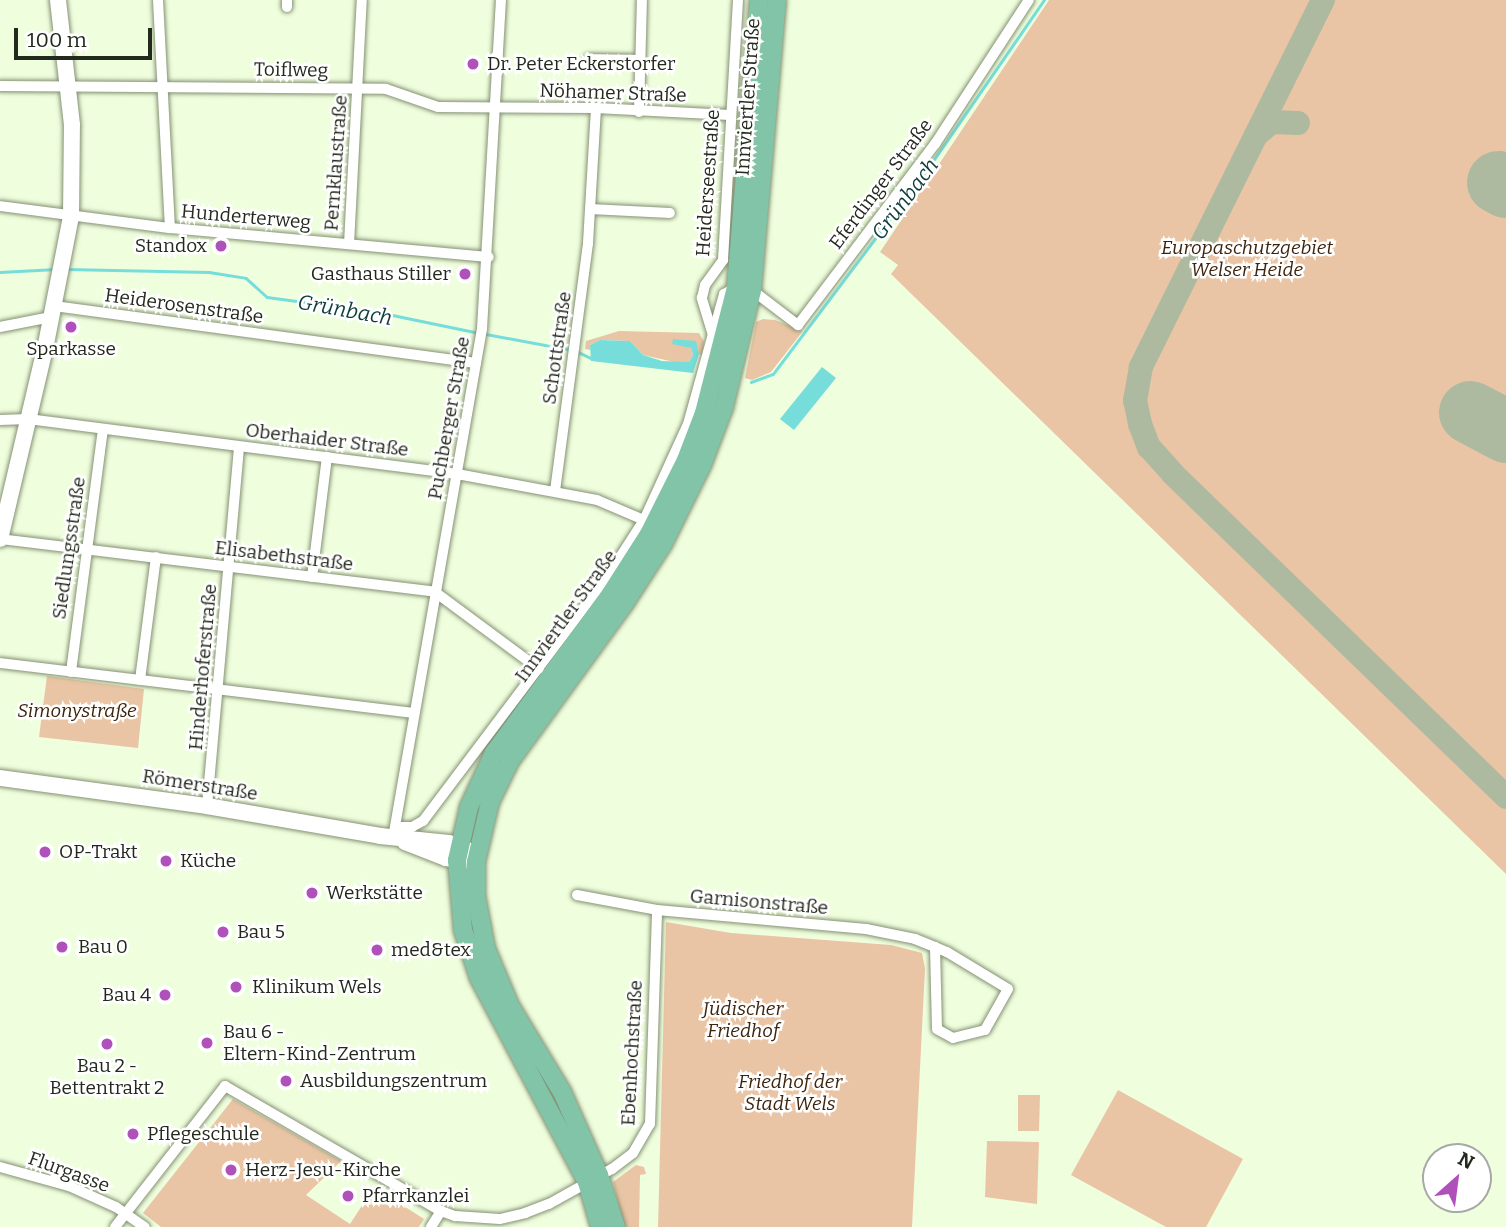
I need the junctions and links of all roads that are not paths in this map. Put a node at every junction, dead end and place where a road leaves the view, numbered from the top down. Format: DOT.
graph roads {
  1 [pos="58,0"];
  2 [pos="158,0"];
  3 [pos="362,0"];
  4 [pos="501,0"];
  5 [pos="642,0"];
  6 [pos="738,0"];
  7 [pos="759,0"];
  8 [pos="777,0"];
  9 [pos="1029,0"];
  10 [pos="589,59"];
  11 [pos="639,60"];
  12 [pos="0,86"];
  13 [pos="164,87"];
  14 [pos="69,88"];
  15 [pos="359,89"];
  16 [pos="495,108"];
  17 [pos="596,108"];
  18 [pos="639,112"];
  19 [pos="730,115"];
  20 [pos="0,206"];
  21 [pos="590,209"];
  22 [pos="670,213"];
  23 [pos="71,216"];
  24 [pos="170,228"];
  25 [pos="349,244"];
  26 [pos="489,257"];
  27 [pos="744,289"];
  28 [pos="53,312"];
  29 [pos="0,327"];
  30 [pos="713,340"];
  31 [pos="476,363"];
  32 [pos="28,419"];
  33 [pos="0,420"];
  34 [pos="103,429"];
  35 [pos="239,447"];
  36 [pos="327,457"];
  37 [pos="457,474"];
  38 [pos="555,492"];
  39 [pos="644,520"];
  40 [pos="0,539"];
  41 [pos="86,549"];
  42 [pos="156,557"];
  43 [pos="230,567"];
  44 [pos="312,577"];
  45 [pos="435,592"];
  46 [pos="0,663"];
  47 [pos="539,669"];
  48 [pos="71,672"];
  49 [pos="140,680"];
  50 [pos="218,690"];
  51 [pos="413,713"];
  52 [pos="0,778"];
  53 [pos="208,806"];
  54 [pos="394,832"];
  55 [pos="459,852"];
  56 [pos="477,858"];
  57 [pos="577,895"];
  58 [pos="657,910"];
  59 [pos="935,947"];
  60 [pos="0,1167"];
  61 [pos="593,1178"];
  62 [pos="441,1211"];
  63 [pos="125,1213"];
  64 [pos="115,1227"];
  65 [pos="145,1227"];
  66 [pos="431,1227"];
  67 [pos="600,1227"];
  68 [pos="616,1227"];
  1 -- 14 [label="main road"];
  2 -- 13 [label="street"];
  3 -- 15 [label="street, Pernklaustraße"];
  4 -- 16 [label="street, Puchberger Straße"];
  5 -- 11 [label="street"];
  6 -- 19 [label="street, Heiderseestraße"];
  7 -- 27 [label="main road, Innviertler Straße"];
  8 -- 27 [label="main road, Innviertler Straße"];
  9 -- 27 [label="street, Eferdinger Straße"];
  10 -- 11 [label="street"];
  11 -- 18 [label="street"];
  12 -- 14 [label="street, Toiflweg"];
  13 -- 14 [label="street, Toiflweg"];
  13 -- 15 [label="street, Toiflweg"];
  13 -- 24 [label="street"];
  14 -- 23 [label="main road"];
  15 -- 16 [label="street, Toiflweg"];
  15 -- 25 [label="street, Pernklaustraße"];
  16 -- 17 [label="street, Nöhamer Straße"];
  16 -- 26 [label="street, Puchberger Straße"];
  17 -- 18 [label="street, Nöhamer Straße"];
  17 -- 21 [label="street, Schottstraße"];
  18 -- 19 [label="street, Nöhamer Straße"];
  19 -- 30 [label="street, Heiderseestraße"];
  20 -- 23 [label="street, Hunderterweg"];
  21 -- 22 [label="street"];
  21 -- 38 [label="street, Schottstraße"];
  23 -- 24 [label="street, Hunderterweg"];
  23 -- 28 [label="main road"];
  24 -- 25 [label="street, Hunderterweg"];
  25 -- 26 [label="street, Hunderterweg"];
  26 -- 31 [label="street, Puchberger Straße"];
  27 -- 30 [label="street"];
  27 -- 55 [label="main road, Innviertler Straße"];
  27 -- 56 [label="main road, Innviertler Straße"];
  28 -- 29 [label="street, Heiderosenstraße"];
  28 -- 31 [label="street, Heiderosenstraße"];
  28 -- 32 [label="main road"];
  30 -- 39 [label="street"];
  31 -- 37 [label="street, Puchberger Straße"];
  32 -- 33 [label="street, Oberhaider Straße"];
  32 -- 34 [label="street, Oberhaider Straße"];
  32 -- 40 [label="main road"];
  34 -- 35 [label="street, Oberhaider Straße"];
  34 -- 41 [label="street, Siedlungsstraße"];
  35 -- 36 [label="street, Oberhaider Straße"];
  35 -- 43 [label="street, Hinderhoferstraße"];
  36 -- 37 [label="street, Oberhaider Straße"];
  36 -- 44 [label="street"];
  37 -- 38 [label="street, Oberhaider Straße"];
  37 -- 45 [label="street, Puchberger Straße"];
  38 -- 39 [label="street, Oberhaider Straße"];
  39 -- 47 [label="street"];
  40 -- 41 [label="street, Elisabethstraße"];
  41 -- 42 [label="street, Elisabethstraße"];
  41 -- 48 [label="street, Siedlungsstraße"];
  42 -- 43 [label="street, Elisabethstraße"];
  42 -- 49 [label="street"];
  43 -- 44 [label="street, Elisabethstraße"];
  43 -- 50 [label="street, Hinderhoferstraße"];
  44 -- 45 [label="street, Elisabethstraße"];
  45 -- 47 [label="street, Elisabethstraße"];
  45 -- 51 [label="street, Puchberger Straße"];
  46 -- 48 [label="street"];
  47 -- 54 [label="street"];
  48 -- 49 [label="street"];
  49 -- 50 [label="street"];
  50 -- 51 [label="street"];
  50 -- 53 [label="street, Hinderhoferstraße"];
  51 -- 54 [label="street, Puchberger Straße"];
  52 -- 53 [label="main road, Römerstraße"];
  53 -- 54 [label="main road, Römerstraße"];
  54 -- 55 [label="main road, Römerstraße"];
  55 -- 56 [label="main road, Römerstraße"];
  55 -- 61 [label="main road, Innviertler Straße"];
  56 -- 61 [label="main road, Innviertler Straße"];
  57 -- 58 [label="street, Garnisonstraße"];
  58 -- 59 [label="street, Garnisonstraße"];
  58 -- 61 [label="street, Ebenhochstraße"];
  59 -- 59 [label="street, Garnisonstraße"];
  60 -- 63 [label="street, Flurgasse"];
  61 -- 62 [label="street, Ebenhochstraße"];
  61 -- 67 [label="main road, Innviertler Straße"];
  61 -- 68 [label="main road, Innviertler Straße"];
  62 -- 63 [label="street, Ebenhochstraße"];
  62 -- 66 [label="street"];
  63 -- 64 [label="street"];
  63 -- 65 [label="street, Flurgasse"];
}
